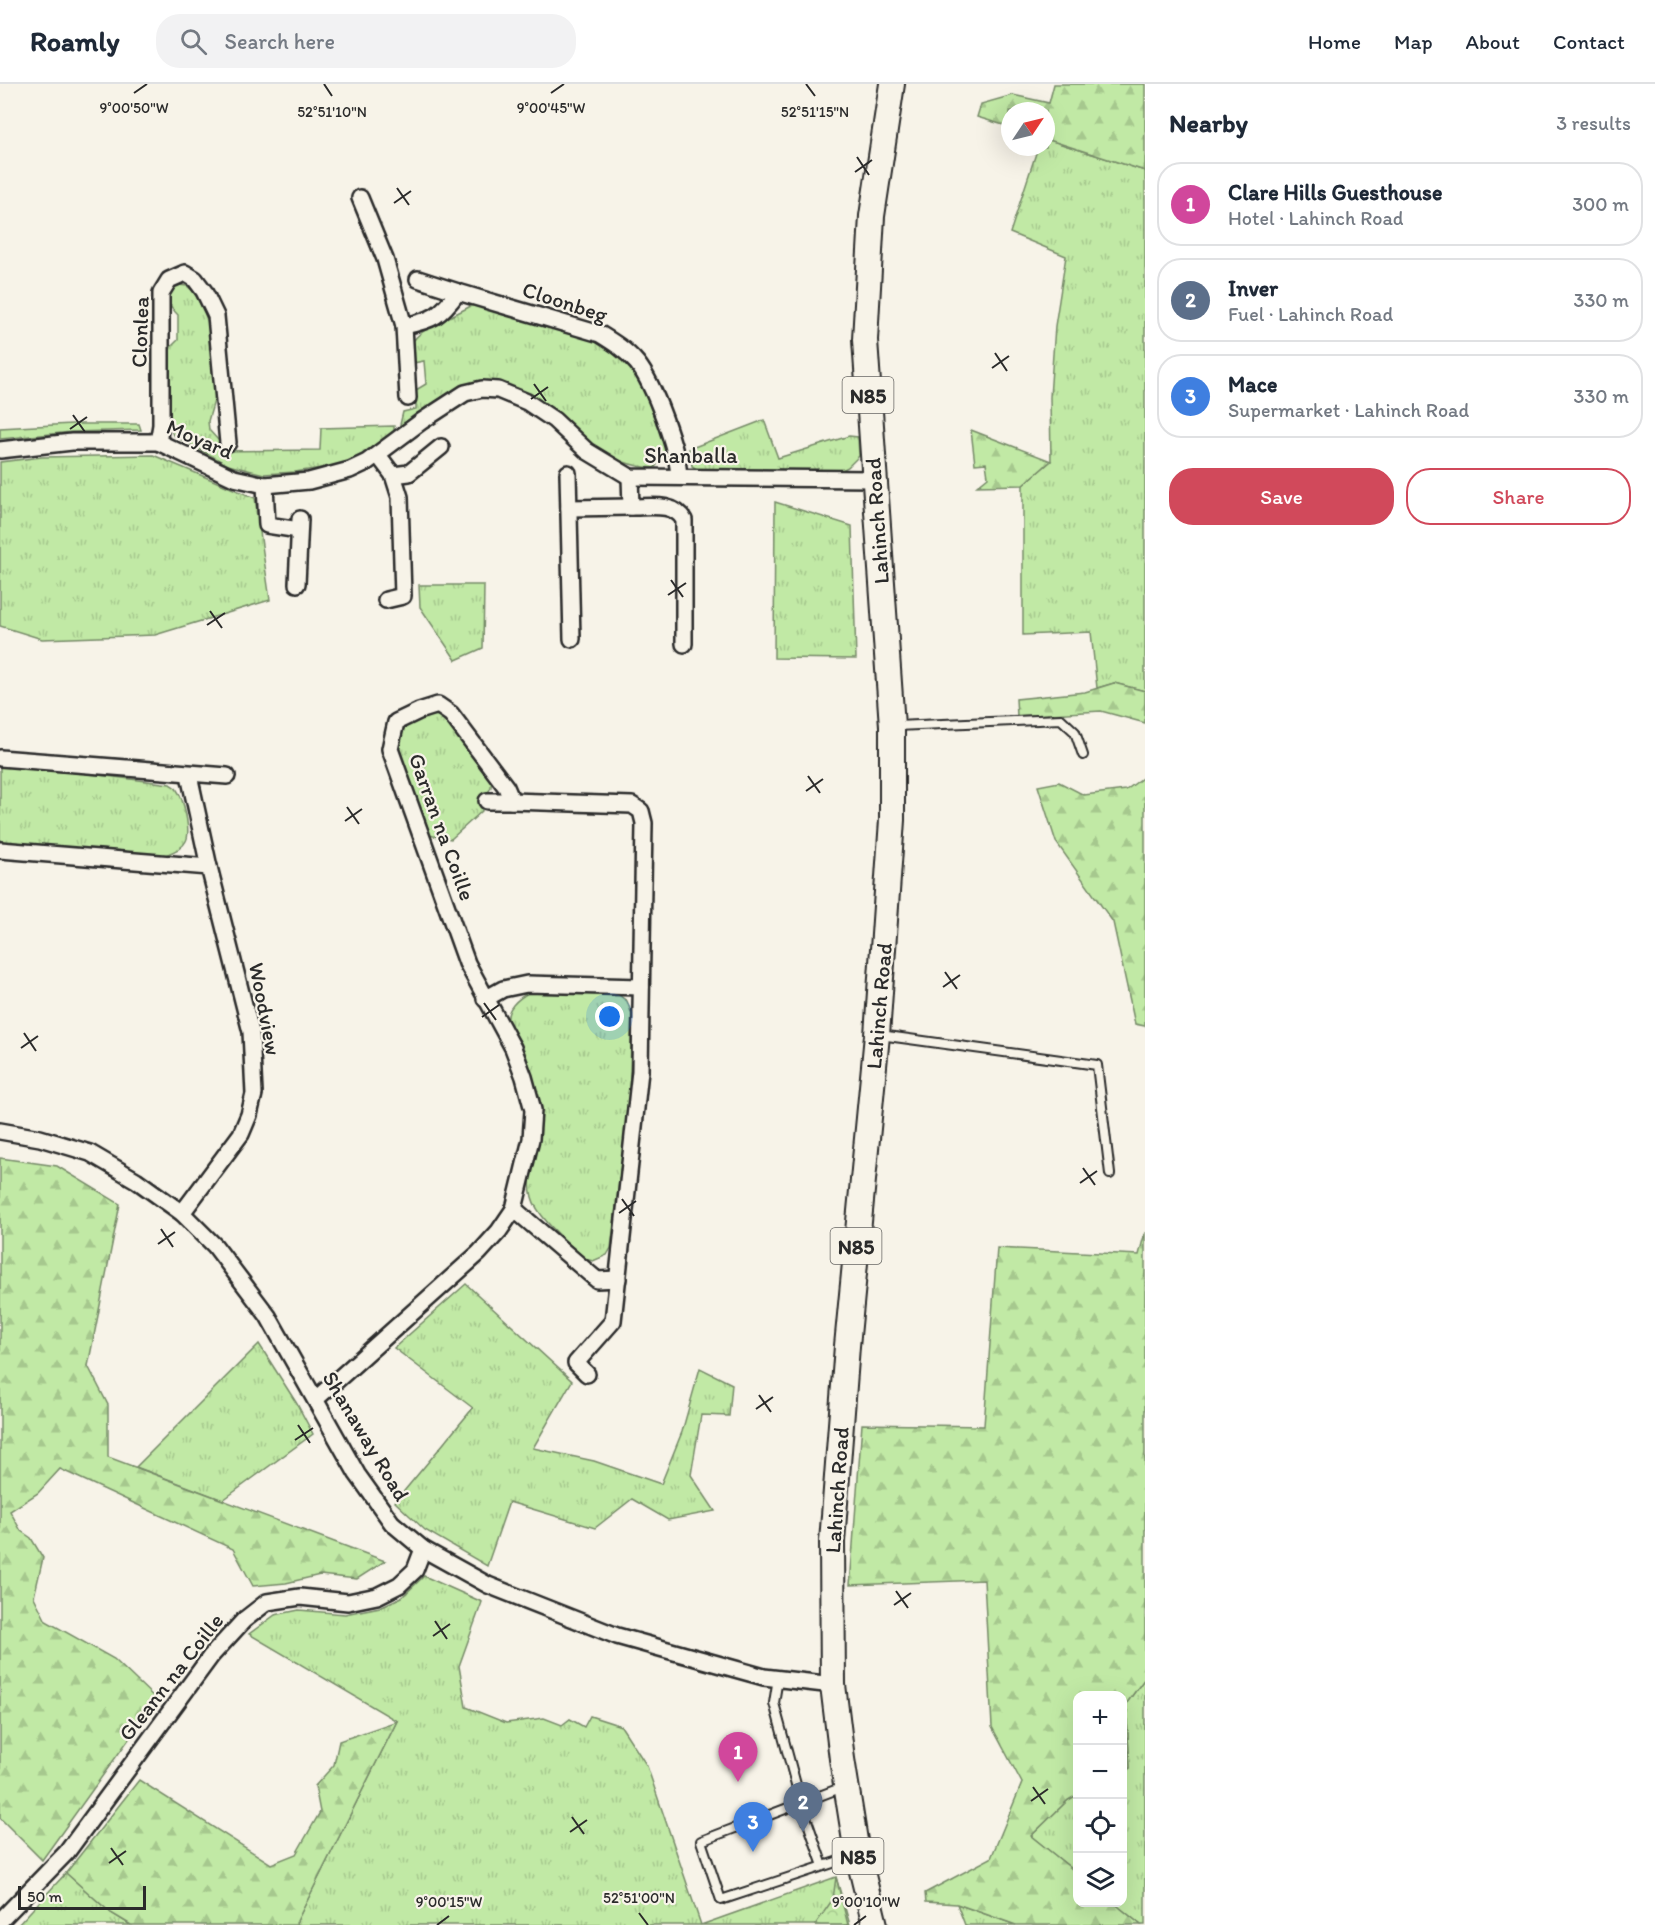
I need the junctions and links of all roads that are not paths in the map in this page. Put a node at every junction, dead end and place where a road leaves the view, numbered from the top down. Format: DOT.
graph roads {
  1 [pos="892,84"];
  2 [pos="360,198"];
  3 [pos="417,279"];
  4 [pos="458,292"];
  5 [pos="404,326"];
  6 [pos="408,398"];
  7 [pos="158,442"];
  8 [pos="228,443"];
  9 [pos="441,447"];
  10 [pos="0,450"];
  11 [pos="378,455"];
  12 [pos="568,473"];
  13 [pos="393,475"];
  14 [pos="630,477"];
  15 [pos="679,477"];
  16 [pos="874,479"];
  17 [pos="309,481"];
  18 [pos="265,485"];
  19 [pos="631,507"];
  20 [pos="569,508"];
  21 [pos="297,584"];
  22 [pos="386,600"];
  23 [pos="572,639"];
  24 [pos="684,644"];
  25 [pos="892,726"];
  26 [pos="1083,755"];
  27 [pos="0,758"];
  28 [pos="189,775"];
  29 [pos="227,776"];
  30 [pos="487,801"];
  31 [pos="512,801"];
  32 [pos="0,850"];
  33 [pos="209,867"];
  34 [pos="641,987"];
  35 [pos="485,999"];
  36 [pos="877,1035"];
  37 [pos="0,1131"];
  38 [pos="1110,1174"];
  39 [pos="514,1209"];
  40 [pos="182,1213"];
  41 [pos="618,1280"];
  42 [pos="587,1374"];
  43 [pos="316,1399"];
  44 [pos="423,1549"];
  45 [pos="778,1678"];
  46 [pos="833,1685"];
  47 [pos="846,1786"];
  48 [pos="801,1803"];
  49 [pos="858,1854"];
  50 [pos="822,1866"];
  51 [pos="0,1921"];
  52 [pos="875,1925"];
  1 -- 16 [label="main road, Lahinch Road / N85"];
  2 -- 5 [label="street"];
  3 -- 4 [label="street, Cloonbeg"];
  4 -- 5 [label="street"];
  4 -- 15 [label="street, Cloonbeg"];
  5 -- 6 [label="street"];
  7 -- 8 [label="street, Clonlea"];
  7 -- 10 [label="street, Moyard"];
  7 -- 18 [label="street, Moyard"];
  9 -- 13 [label="street"];
  11 -- 13 [label="street"];
  11 -- 14 [label="street, Shanballa"];
  11 -- 17 [label="street, Shanballa"];
  12 -- 20 [label="street"];
  13 -- 22 [label="street"];
  14 -- 15 [label="street, Shanballa"];
  14 -- 19 [label="street"];
  15 -- 16 [label="street, Shanballa"];
  16 -- 25 [label="main road, Lahinch Road / N85"];
  17 -- 18 [label="street, Moyard"];
  18 -- 21 [label="street"];
  19 -- 20 [label="street"];
  19 -- 24 [label="street"];
  20 -- 23 [label="street"];
  25 -- 26 [label="lane"];
  25 -- 36 [label="main road, Lahinch Road / N85"];
  27 -- 28 [label="street"];
  28 -- 29 [label="street"];
  28 -- 33 [label="street, Woodview"];
  30 -- 31 [label="street"];
  31 -- 34 [label="street"];
  31 -- 35 [label="street, Garran na Coille"];
  32 -- 33 [label="street"];
  33 -- 40 [label="street, Woodview"];
  34 -- 35 [label="street"];
  34 -- 41 [label="street"];
  35 -- 39 [label="street, Garran na Coille"];
  36 -- 38 [label="lane"];
  36 -- 46 [label="main road, Lahinch Road / N85"];
  37 -- 40 [label="street, Shanaway Road"];
  39 -- 41 [label="street"];
  39 -- 43 [label="street, Garran na Coille"];
  40 -- 43 [label="street, Shanaway Road"];
  41 -- 42 [label="street"];
  43 -- 44 [label="street, Shanaway Road"];
  44 -- 45 [label="street, Shanaway Road"];
  44 -- 51 [label="street, Gleann na Coille"];
  45 -- 46 [label="street, Shanaway Road"];
  45 -- 48 [label="lane"];
  46 -- 47 [label="main road, Lahinch Road / N85"];
  47 -- 48 [label="lane"];
  47 -- 49 [label="main road, Lahinch Road / N85"];
  48 -- 50 [label="lane"];
  48 -- 50 [label="lane"];
  49 -- 50 [label="lane"];
  49 -- 52 [label="main road, Lahinch Road / N85"];
}
